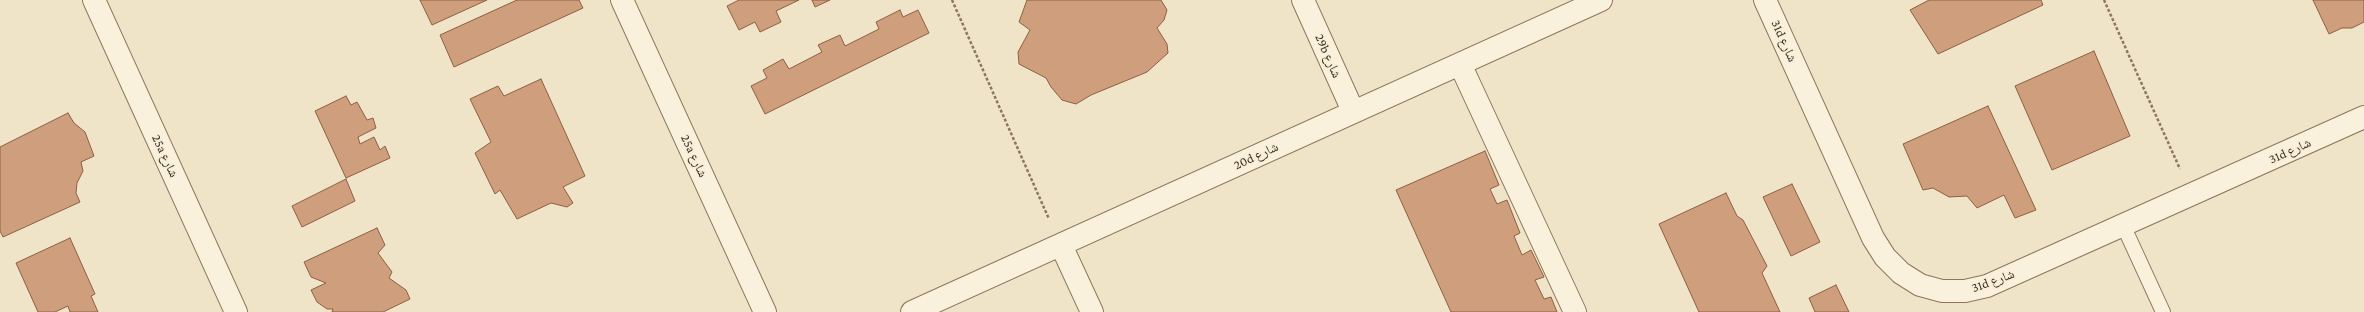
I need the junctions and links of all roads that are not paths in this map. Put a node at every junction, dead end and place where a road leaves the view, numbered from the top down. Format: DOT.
graph roads {
  1 [pos="94,0"];
  2 [pos="622,0"];
  3 [pos="1303,0"];
  4 [pos="1601,0"];
  5 [pos="1765,0"];
  6 [pos="1460,64"];
  7 [pos="1353,111"];
  8 [pos="2364,117"];
  9 [pos="2123,226"];
  10 [pos="1061,245"];
  11 [pos="236,312"];
  12 [pos="765,312"];
  13 [pos="912,312"];
  14 [pos="1092,312"];
  15 [pos="1575,312"];
  16 [pos="2163,312"];
  1 -- 11 [label="street, 25a شارع"];
  2 -- 12 [label="street, 25a شارع"];
  3 -- 7 [label="street, 29b شارع"];
  4 -- 6 [label="street, 20d شارع"];
  5 -- 9 [label="street, 31d شارع"];
  6 -- 7 [label="street, 20d شارع"];
  6 -- 15 [label="street"];
  7 -- 10 [label="street, 20d شارع"];
  8 -- 9 [label="street, 31d شارع"];
  9 -- 16 [label="lane"];
  10 -- 13 [label="street, 20d شارع"];
  10 -- 14 [label="street"];
}
